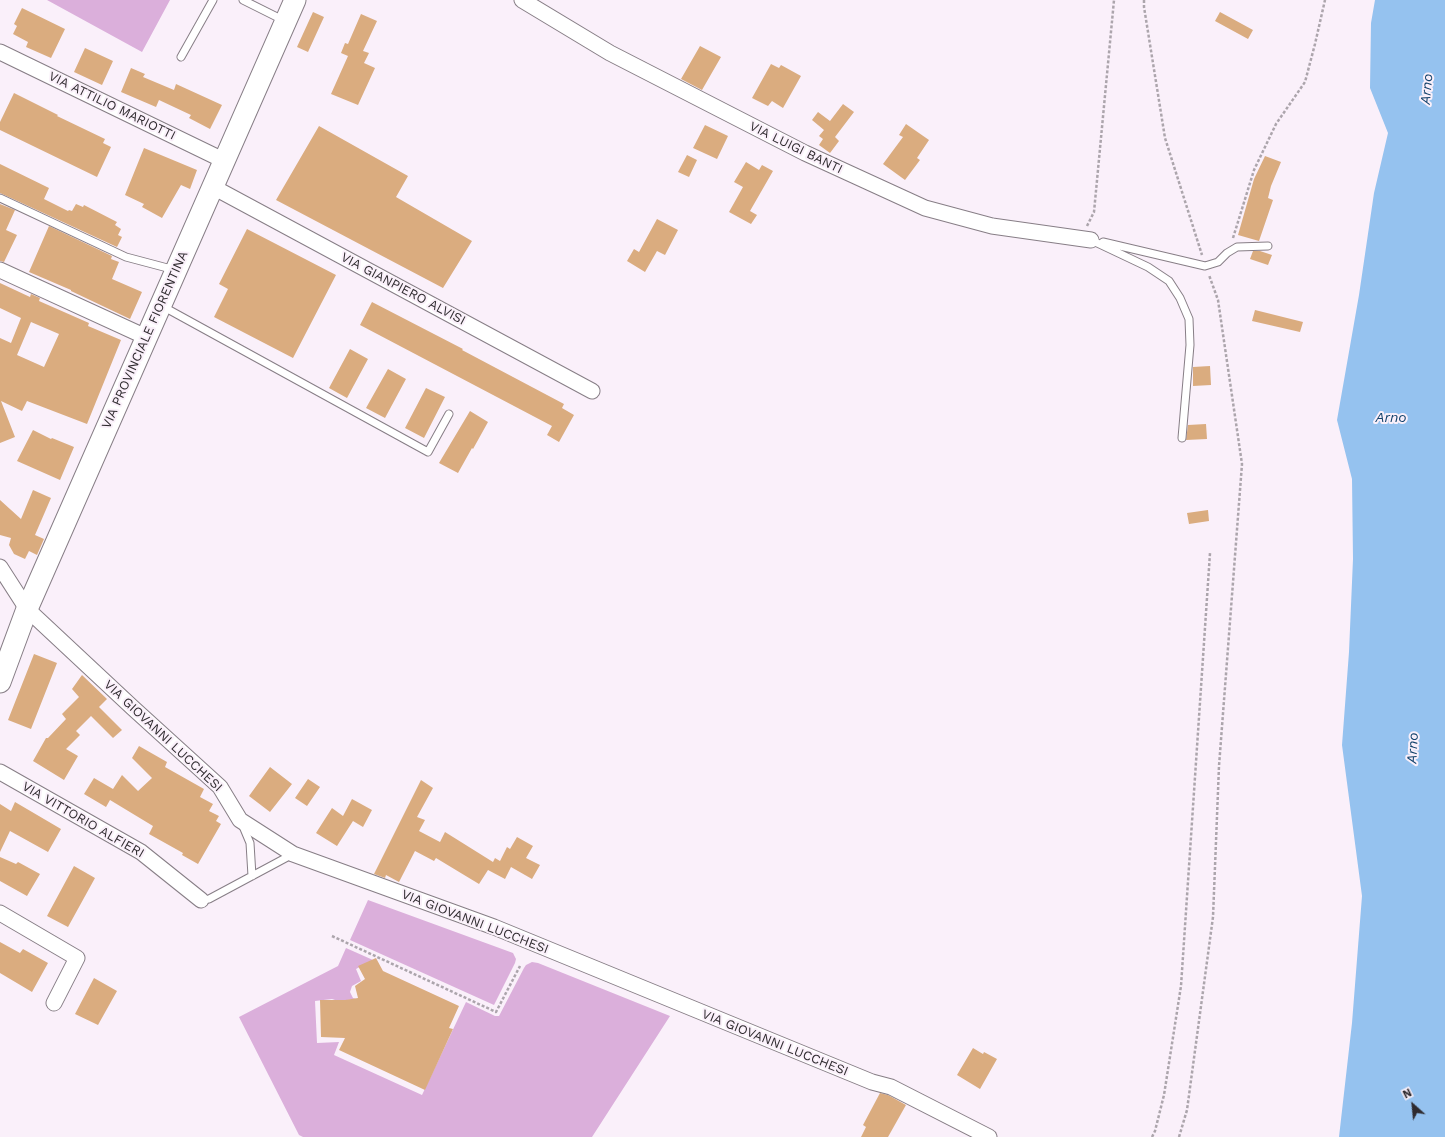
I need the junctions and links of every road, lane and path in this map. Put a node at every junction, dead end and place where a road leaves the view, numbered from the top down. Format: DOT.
graph roads {
  1 [pos="213,0"];
  2 [pos="243,0"];
  3 [pos="295,0"];
  4 [pos="522,0"];
  5 [pos="1114,0"];
  6 [pos="1144,0"];
  7 [pos="1325,0"];
  8 [pos="285,21"];
  9 [pos="0,52"];
  10 [pos="181,57"];
  11 [pos="225,161"];
  12 [pos="213,187"];
  13 [pos="0,198"];
  14 [pos="1076,238"];
  15 [pos="1091,240"];
  16 [pos="1268,246"];
  17 [pos="1227,253"];
  18 [pos="1205,266"];
  19 [pos="0,270"];
  20 [pos="175,270"];
  21 [pos="160,305"];
  22 [pos="146,337"];
  23 [pos="592,391"];
  24 [pos="450,414"];
  25 [pos="1182,438"];
  26 [pos="1210,553"];
  27 [pos="0,567"];
  28 [pos="27,609"];
  29 [pos="0,682"];
  30 [pos="0,772"];
  31 [pos="240,820"];
  32 [pos="293,854"];
  33 [pos="252,876"];
  34 [pos="201,900"];
  35 [pos="0,913"];
  36 [pos="332,936"];
  37 [pos="520,966"];
  38 [pos="54,1003"];
  39 [pos="989,1137"];
  40 [pos="1152,1137"];
  41 [pos="1179,1137"];
  1 -- 10 [label="lane"];
  2 -- 8 [label="lane"];
  3 -- 8 [label="main road, VIA PROVINCIALE FIORENTINA"];
  4 -- 14 [label="street, VIA LUIGI BANTI"];
  5 -- 14 [label="path"];
  6 -- 18 [label="path"];
  7 -- 17 [label="path"];
  8 -- 11 [label="main road, VIA PROVINCIALE FIORENTINA"];
  9 -- 11 [label="street, VIA ATTILIO MARIOTTI"];
  11 -- 12 [label="main road, VIA PROVINCIALE FIORENTINA"];
  12 -- 20 [label="main road, VIA PROVINCIALE FIORENTINA"];
  12 -- 23 [label="street, VIA GIANPIERO ALVISI"];
  13 -- 20 [label="lane"];
  14 -- 15 [label="street, VIA LUIGI BANTI"];
  15 -- 18 [label="lane"];
  15 -- 25 [label="lane"];
  16 -- 17 [label="lane"];
  17 -- 18 [label="lane"];
  18 -- 41 [label="path"];
  19 -- 22 [label="street"];
  20 -- 21 [label="main road, VIA PROVINCIALE FIORENTINA"];
  21 -- 22 [label="main road, VIA PROVINCIALE FIORENTINA"];
  21 -- 24 [label="lane"];
  22 -- 28 [label="main road, VIA PROVINCIALE FIORENTINA"];
  26 -- 40 [label="path"];
  27 -- 28 [label="street, VIA GIOVANNI LUCCHESI"];
  28 -- 29 [label="main road, VIA PROVINCIALE FIORENTINA"];
  28 -- 31 [label="street, VIA GIOVANNI LUCCHESI"];
  30 -- 34 [label="street, VIA VITTORIO ALFIERI"];
  31 -- 32 [label="street, VIA GIOVANNI LUCCHESI"];
  31 -- 33 [label="lane"];
  32 -- 33 [label="lane"];
  32 -- 39 [label="street, VIA GIOVANNI LUCCHESI"];
  33 -- 34 [label="lane"];
  35 -- 38 [label="street"];
  36 -- 37 [label="path"];
}
